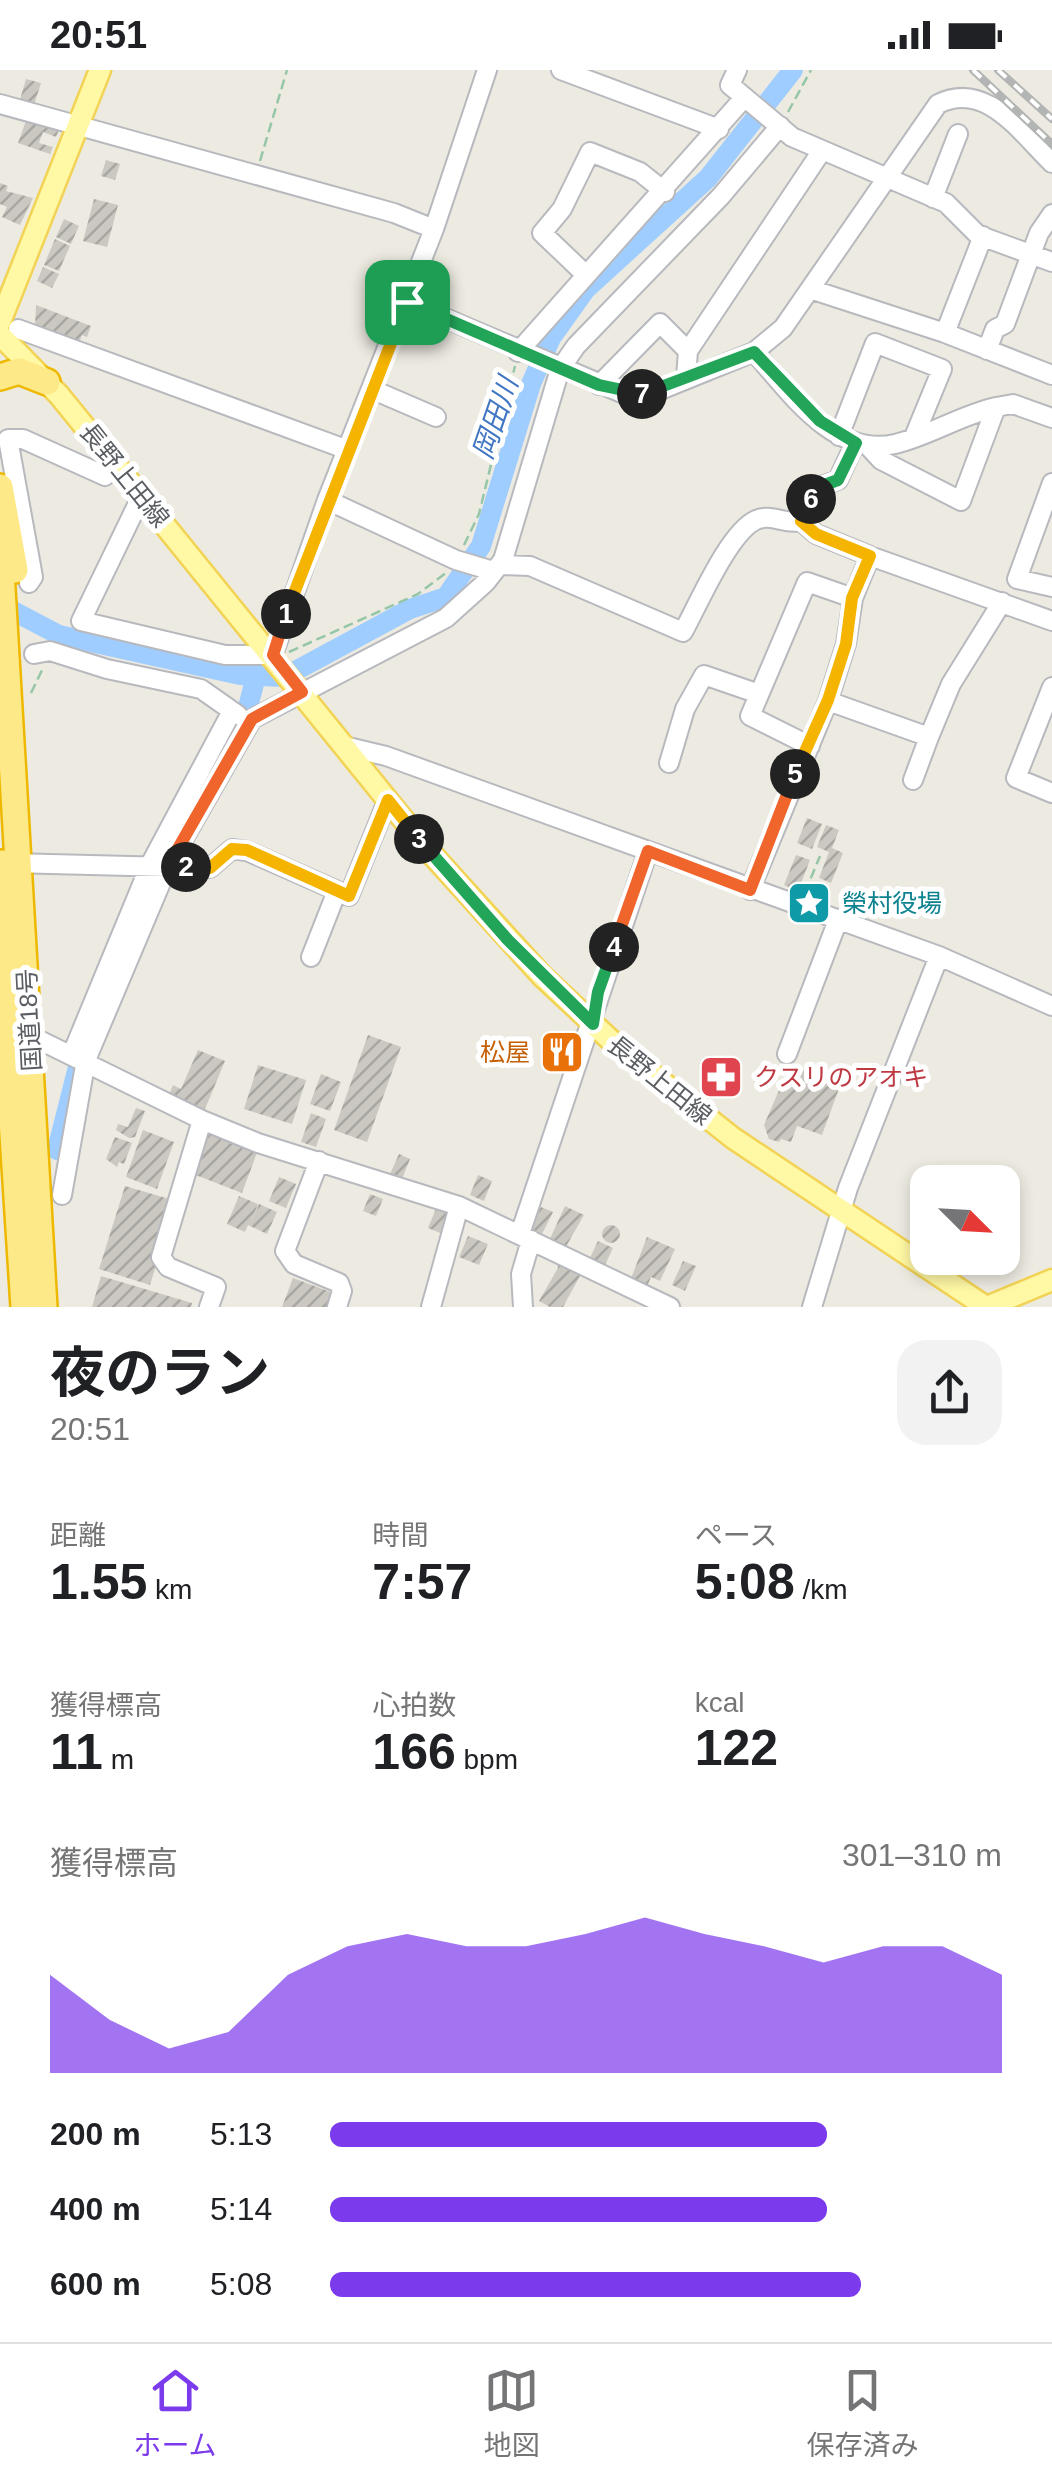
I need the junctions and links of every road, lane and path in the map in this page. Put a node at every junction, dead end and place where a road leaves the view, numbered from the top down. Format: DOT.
graph roads {
  1 [pos="100,70"];
  2 [pos="287,70"];
  3 [pos="487,70"];
  4 [pos="560,70"];
  5 [pos="737,70"];
  6 [pos="811,70"];
  7 [pos="608,77"];
  8 [pos="746,100"];
  9 [pos="0,104"];
  10 [pos="778,124"];
  11 [pos="78,126"];
  12 [pos="719,129"];
  13 [pos="958,134"];
  14 [pos="821,152"];
  15 [pos="1052,163"];
  16 [pos="256,177"];
  17 [pos="886,178"];
  18 [pos="665,192"];
  19 [pos="934,198"];
  20 [pos="1052,214"];
  21 [pos="434,229"];
  22 [pos="983,236"];
  23 [pos="1032,255"];
  24 [pos="1052,262"];
  25 [pos="585,274"];
  26 [pos="8,278"];
  27 [pos="813,290"];
  28 [pos="407,302"];
  29 [pos="6,329"];
  30 [pos="945,333"];
  31 [pos="987,350"];
  32 [pos="688,351"];
  33 [pos="754,352"];
  34 [pos="523,354"];
  35 [pos="557,368"];
  36 [pos="1050,368"];
  37 [pos="0,377"];
  38 [pos="686,377"];
  39 [pos="46,382"];
  40 [pos="599,385"];
  41 [pos="371,389"];
  42 [pos="996,407"];
  43 [pos="436,417"];
  44 [pos="1052,418"];
  45 [pos="914,437"];
  46 [pos="855,442"];
  47 [pos="348,450"];
  48 [pos="117,466"];
  49 [pos="1052,483"];
  50 [pos="0,487"];
  51 [pos="142,496"];
  52 [pos="328,500"];
  53 [pos="801,521"];
  54 [pos="870,556"];
  55 [pos="496,568"];
  56 [pos="12,573"];
  57 [pos="1052,587"];
  58 [pos="852,598"];
  59 [pos="1002,602"];
  60 [pos="1052,621"];
  61 [pos="28,644"];
  62 [pos="273,655"];
  63 [pos="1052,687"];
  64 [pos="302,692"];
  65 [pos="31,694"];
  66 [pos="759,694"];
  67 [pos="828,700"];
  68 [pos="242,716"];
  69 [pos="1046,722"];
  70 [pos="929,737"];
  71 [pos="810,746"];
  72 [pos="348,747"];
  73 [pos="670,764"];
  74 [pos="913,780"];
  75 [pos="1052,794"];
  76 [pos="388,800"];
  77 [pos="0,821"];
  78 [pos="648,851"];
  79 [pos="820,856"];
  80 [pos="7,863"];
  81 [pos="160,865"];
  82 [pos="750,890"];
  83 [pos="337,891"];
  84 [pos="799,906"];
  85 [pos="838,920"];
  86 [pos="939,956"];
  87 [pos="311,957"];
  88 [pos="1052,1006"];
  89 [pos="593,1024"];
  90 [pos="12,1027"];
  91 [pos="787,1054"];
  92 [pos="78,1056"];
  93 [pos="202,1120"];
  94 [pos="318,1161"];
  95 [pos="62,1194"];
  96 [pos="460,1206"];
  97 [pos="842,1213"];
  98 [pos="525,1237"];
  99 [pos="1052,1280"];
  100 [pos="648,1302"];
  101 [pos="24,1307"];
  102 [pos="44,1307"];
  103 [pos="209,1307"];
  104 [pos="337,1307"];
  105 [pos="431,1307"];
  106 [pos="523,1307"];
  107 [pos="670,1307"];
  108 [pos="812,1307"];
  109 [pos="987,1307"];
  1 -- 11 [label="main road"];
  2 -- 16 [label="path"];
  3 -- 21 [label="street"];
  4 -- 7 [label="street"];
  5 -- 8 [label="street"];
  6 -- 10 [label="path"];
  7 -- 12 [label="street"];
  8 -- 10 [label="street"];
  8 -- 12 [label="street"];
  9 -- 11 [label="street"];
  10 -- 14 [label="street"];
  10 -- 35 [label="street"];
  11 -- 16 [label="street"];
  11 -- 26 [label="main road"];
  12 -- 18 [label="street"];
  13 -- 19 [label="street"];
  14 -- 17 [label="street"];
  14 -- 32 [label="street"];
  15 -- 17 [label="street"];
  16 -- 21 [label="street"];
  17 -- 19 [label="street"];
  17 -- 27 [label="street"];
  18 -- 25 [label="street"];
  18 -- 25 [label="street"];
  19 -- 22 [label="street"];
  20 -- 23 [label="street"];
  21 -- 28 [label="street"];
  22 -- 23 [label="street"];
  22 -- 30 [label="street"];
  23 -- 24 [label="street"];
  23 -- 31 [label="street"];
  25 -- 34 [label="street"];
  26 -- 29 [label="main road"];
  27 -- 30 [label="street"];
  27 -- 33 [label="street"];
  28 -- 34 [label="street"];
  28 -- 41 [label="street"];
  29 -- 39 [label="main road, 長野上田線"];
  29 -- 47 [label="street"];
  30 -- 31 [label="street"];
  31 -- 36 [label="street"];
  32 -- 38 [label="street"];
  32 -- 40 [label="street"];
  33 -- 38 [label="street"];
  33 -- 46 [label="street"];
  34 -- 35 [label="street"];
  35 -- 40 [label="street"];
  35 -- 55 [label="street"];
  37 -- 39 [label="highway"];
  38 -- 40 [label="street"];
  39 -- 48 [label="main road, 長野上田線"];
  41 -- 43 [label="street"];
  41 -- 47 [label="street"];
  42 -- 44 [label="street"];
  42 -- 45 [label="street"];
  42 -- 46 [label="street"];
  45 -- 46 [label="street"];
  45 -- 46 [label="street"];
  46 -- 53 [label="street"];
  47 -- 52 [label="street"];
  48 -- 51 [label="main road, 長野上田線"];
  48 -- 56 [label="street"];
  49 -- 57 [label="street"];
  50 -- 56 [label="highway"];
  51 -- 62 [label="main road, 長野上田線"];
  51 -- 62 [label="street"];
  52 -- 55 [label="street"];
  52 -- 62 [label="street"];
  53 -- 54 [label="street"];
  53 -- 55 [label="street"];
  54 -- 58 [label="street"];
  54 -- 59 [label="street"];
  55 -- 64 [label="street"];
  56 -- 61 [label="highway"];
  58 -- 66 [label="street"];
  58 -- 67 [label="street"];
  59 -- 60 [label="street"];
  59 -- 70 [label="street"];
  61 -- 65 [label="path"];
  61 -- 68 [label="street"];
  61 -- 80 [label="highway, 国道18号"];
  62 -- 64 [label="main road, 長野上田線"];
  63 -- 69 [label="street"];
  64 -- 68 [label="street"];
  64 -- 72 [label="main road, 長野上田線"];
  66 -- 71 [label="street"];
  66 -- 73 [label="street"];
  67 -- 70 [label="street"];
  67 -- 71 [label="street"];
  68 -- 81 [label="street"];
  69 -- 75 [label="street"];
  70 -- 74 [label="street"];
  71 -- 82 [label="street"];
  72 -- 76 [label="main road, 長野上田線"];
  72 -- 78 [label="street"];
  76 -- 83 [label="street"];
  76 -- 89 [label="main road, 長野上田線"];
  77 -- 80 [label="highway, 国道18号"];
  78 -- 82 [label="street"];
  78 -- 89 [label="street"];
  79 -- 84 [label="path"];
  80 -- 81 [label="street"];
  80 -- 90 [label="highway, 国道18号"];
  81 -- 83 [label="street"];
  81 -- 92 [label="street"];
  82 -- 84 [label="street"];
  83 -- 87 [label="street"];
  84 -- 85 [label="street"];
  85 -- 86 [label="street"];
  85 -- 91 [label="street"];
  86 -- 88 [label="street"];
  86 -- 97 [label="street"];
  89 -- 97 [label="main road, 長野上田線"];
  89 -- 98 [label="street"];
  90 -- 92 [label="street"];
  90 -- 101 [label="highway, 国道18号"];
  90 -- 102 [label="highway, 国道18号"];
  92 -- 93 [label="street"];
  92 -- 95 [label="street"];
  93 -- 94 [label="street"];
  93 -- 103 [label="street"];
  94 -- 96 [label="street"];
  94 -- 104 [label="street"];
  96 -- 98 [label="street"];
  96 -- 105 [label="street"];
  97 -- 108 [label="street"];
  97 -- 109 [label="main road, 長野上田線"];
  98 -- 100 [label="street"];
  98 -- 106 [label="street"];
  99 -- 109 [label="main road"];
  100 -- 107 [label="street"];
}
